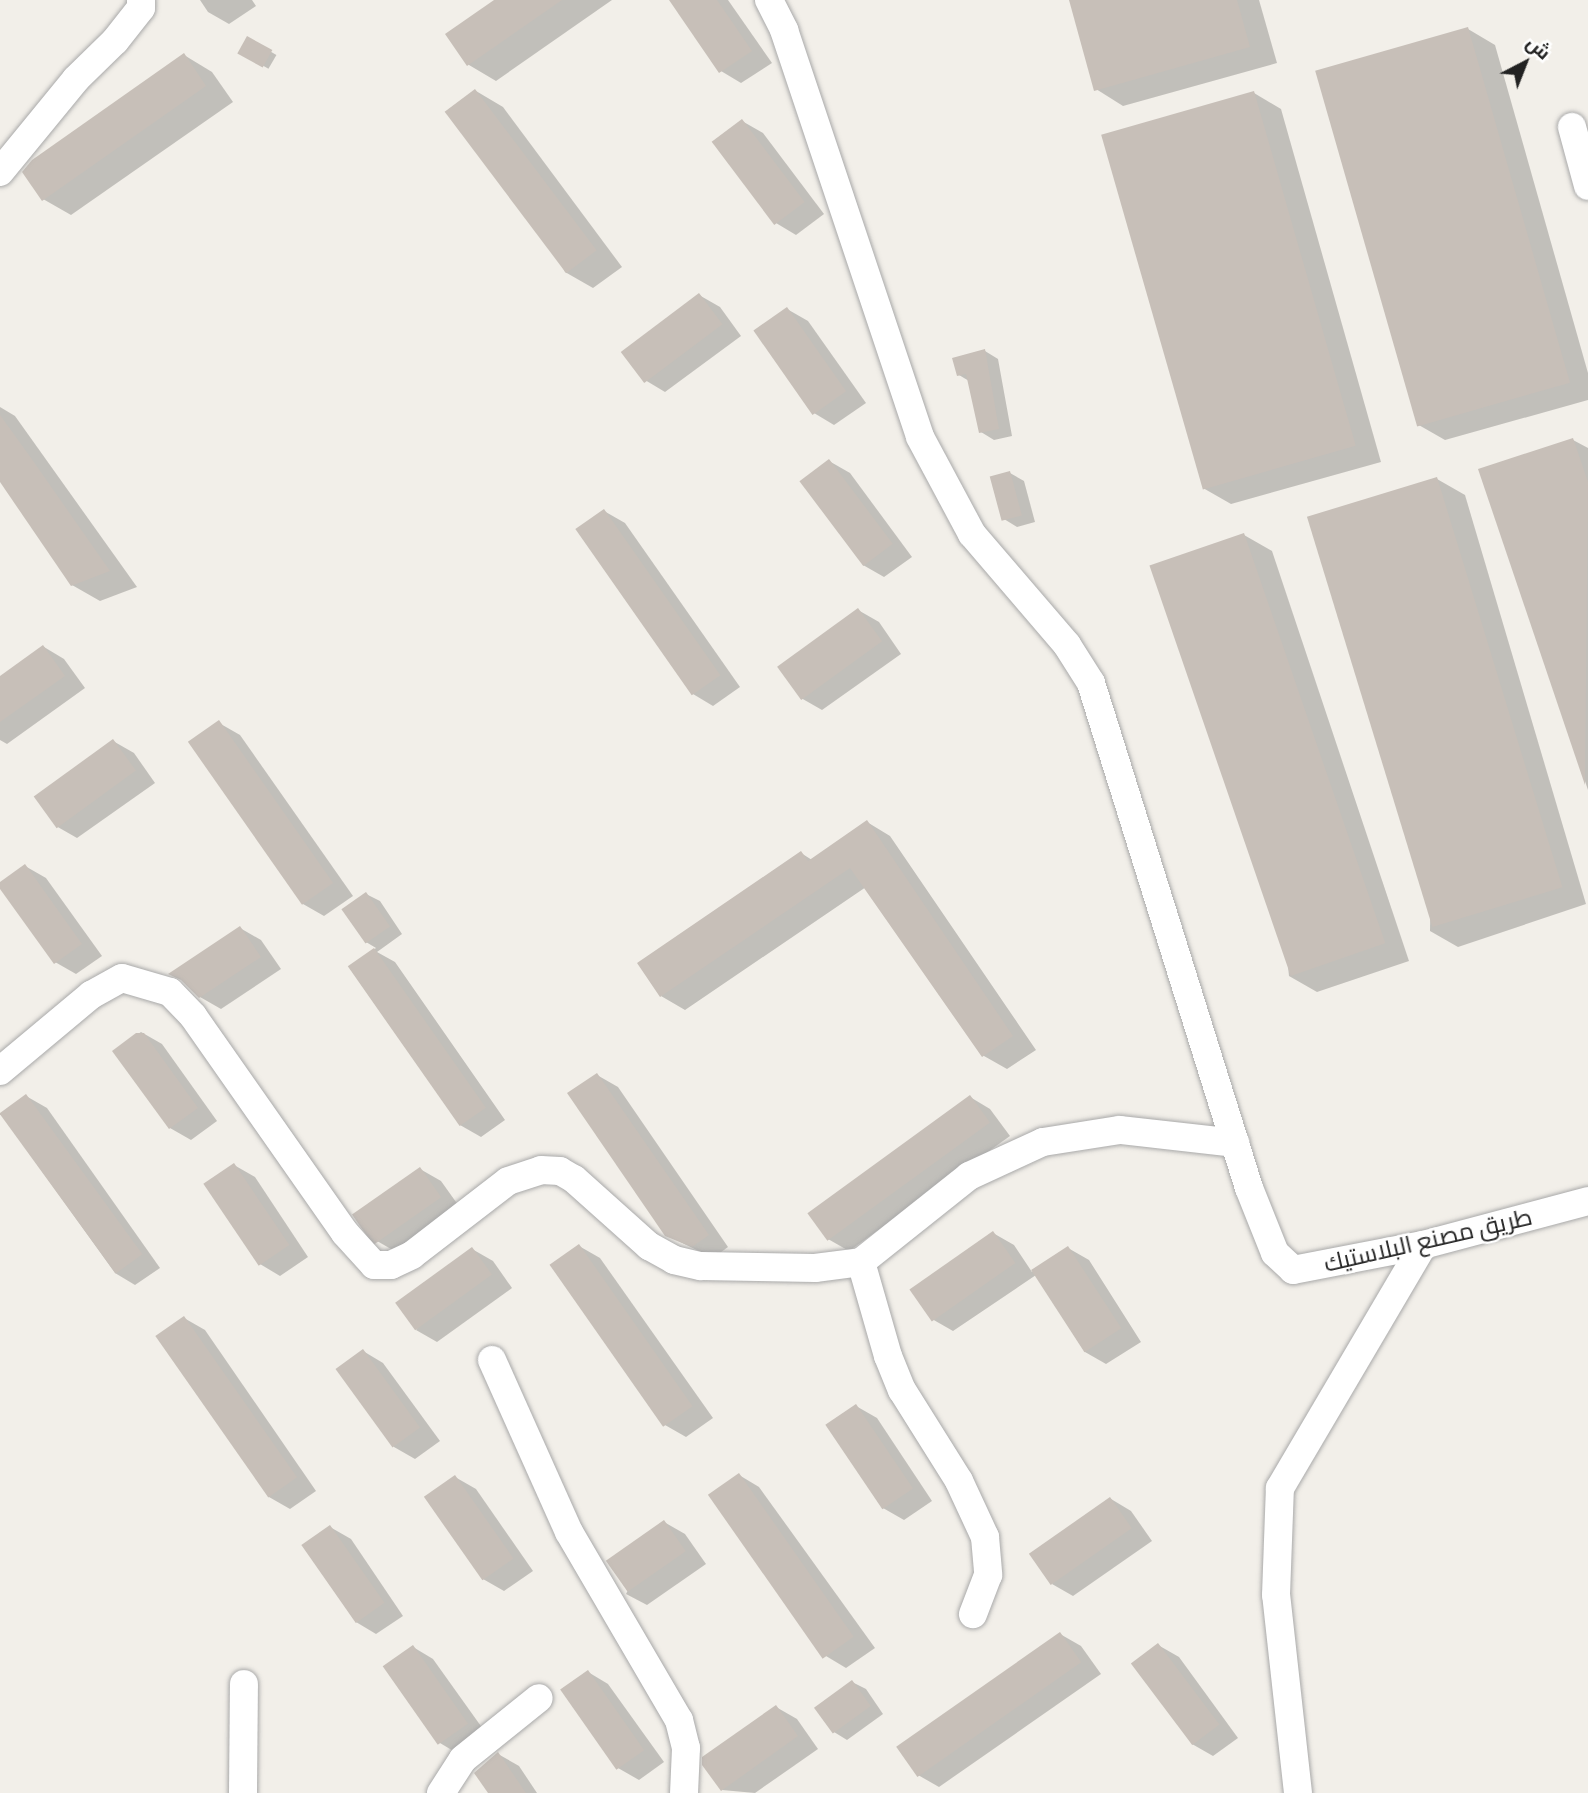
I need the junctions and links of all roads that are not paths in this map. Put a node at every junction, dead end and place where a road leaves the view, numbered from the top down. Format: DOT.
graph roads {
  1 [pos="141,0"];
  2 [pos="769,0"];
  3 [pos="1572,127"];
  4 [pos="0,172"];
  5 [pos="1588,186"];
  6 [pos="0,1071"];
  7 [pos="1235,1143"];
  8 [pos="1588,1201"];
  9 [pos="1423,1245"];
  10 [pos="861,1262"];
  11 [pos="492,1360"];
  12 [pos="974,1614"];
  13 [pos="244,1684"];
  14 [pos="539,1698"];
  15 [pos="243,1793"];
  16 [pos="442,1793"];
  17 [pos="684,1793"];
  18 [pos="1298,1793"];
  1 -- 4 [label="street"];
  2 -- 7 [label="street"];
  3 -- 5 [label="street"];
  6 -- 10 [label="street"];
  7 -- 9 [label="street, طريق مصنع البلاستيك"];
  7 -- 10 [label="street"];
  8 -- 9 [label="street, طريق مصنع البلاستيك"];
  9 -- 18 [label="street"];
  10 -- 12 [label="street"];
  11 -- 17 [label="street"];
  13 -- 15 [label="street"];
  14 -- 16 [label="street"];
}
